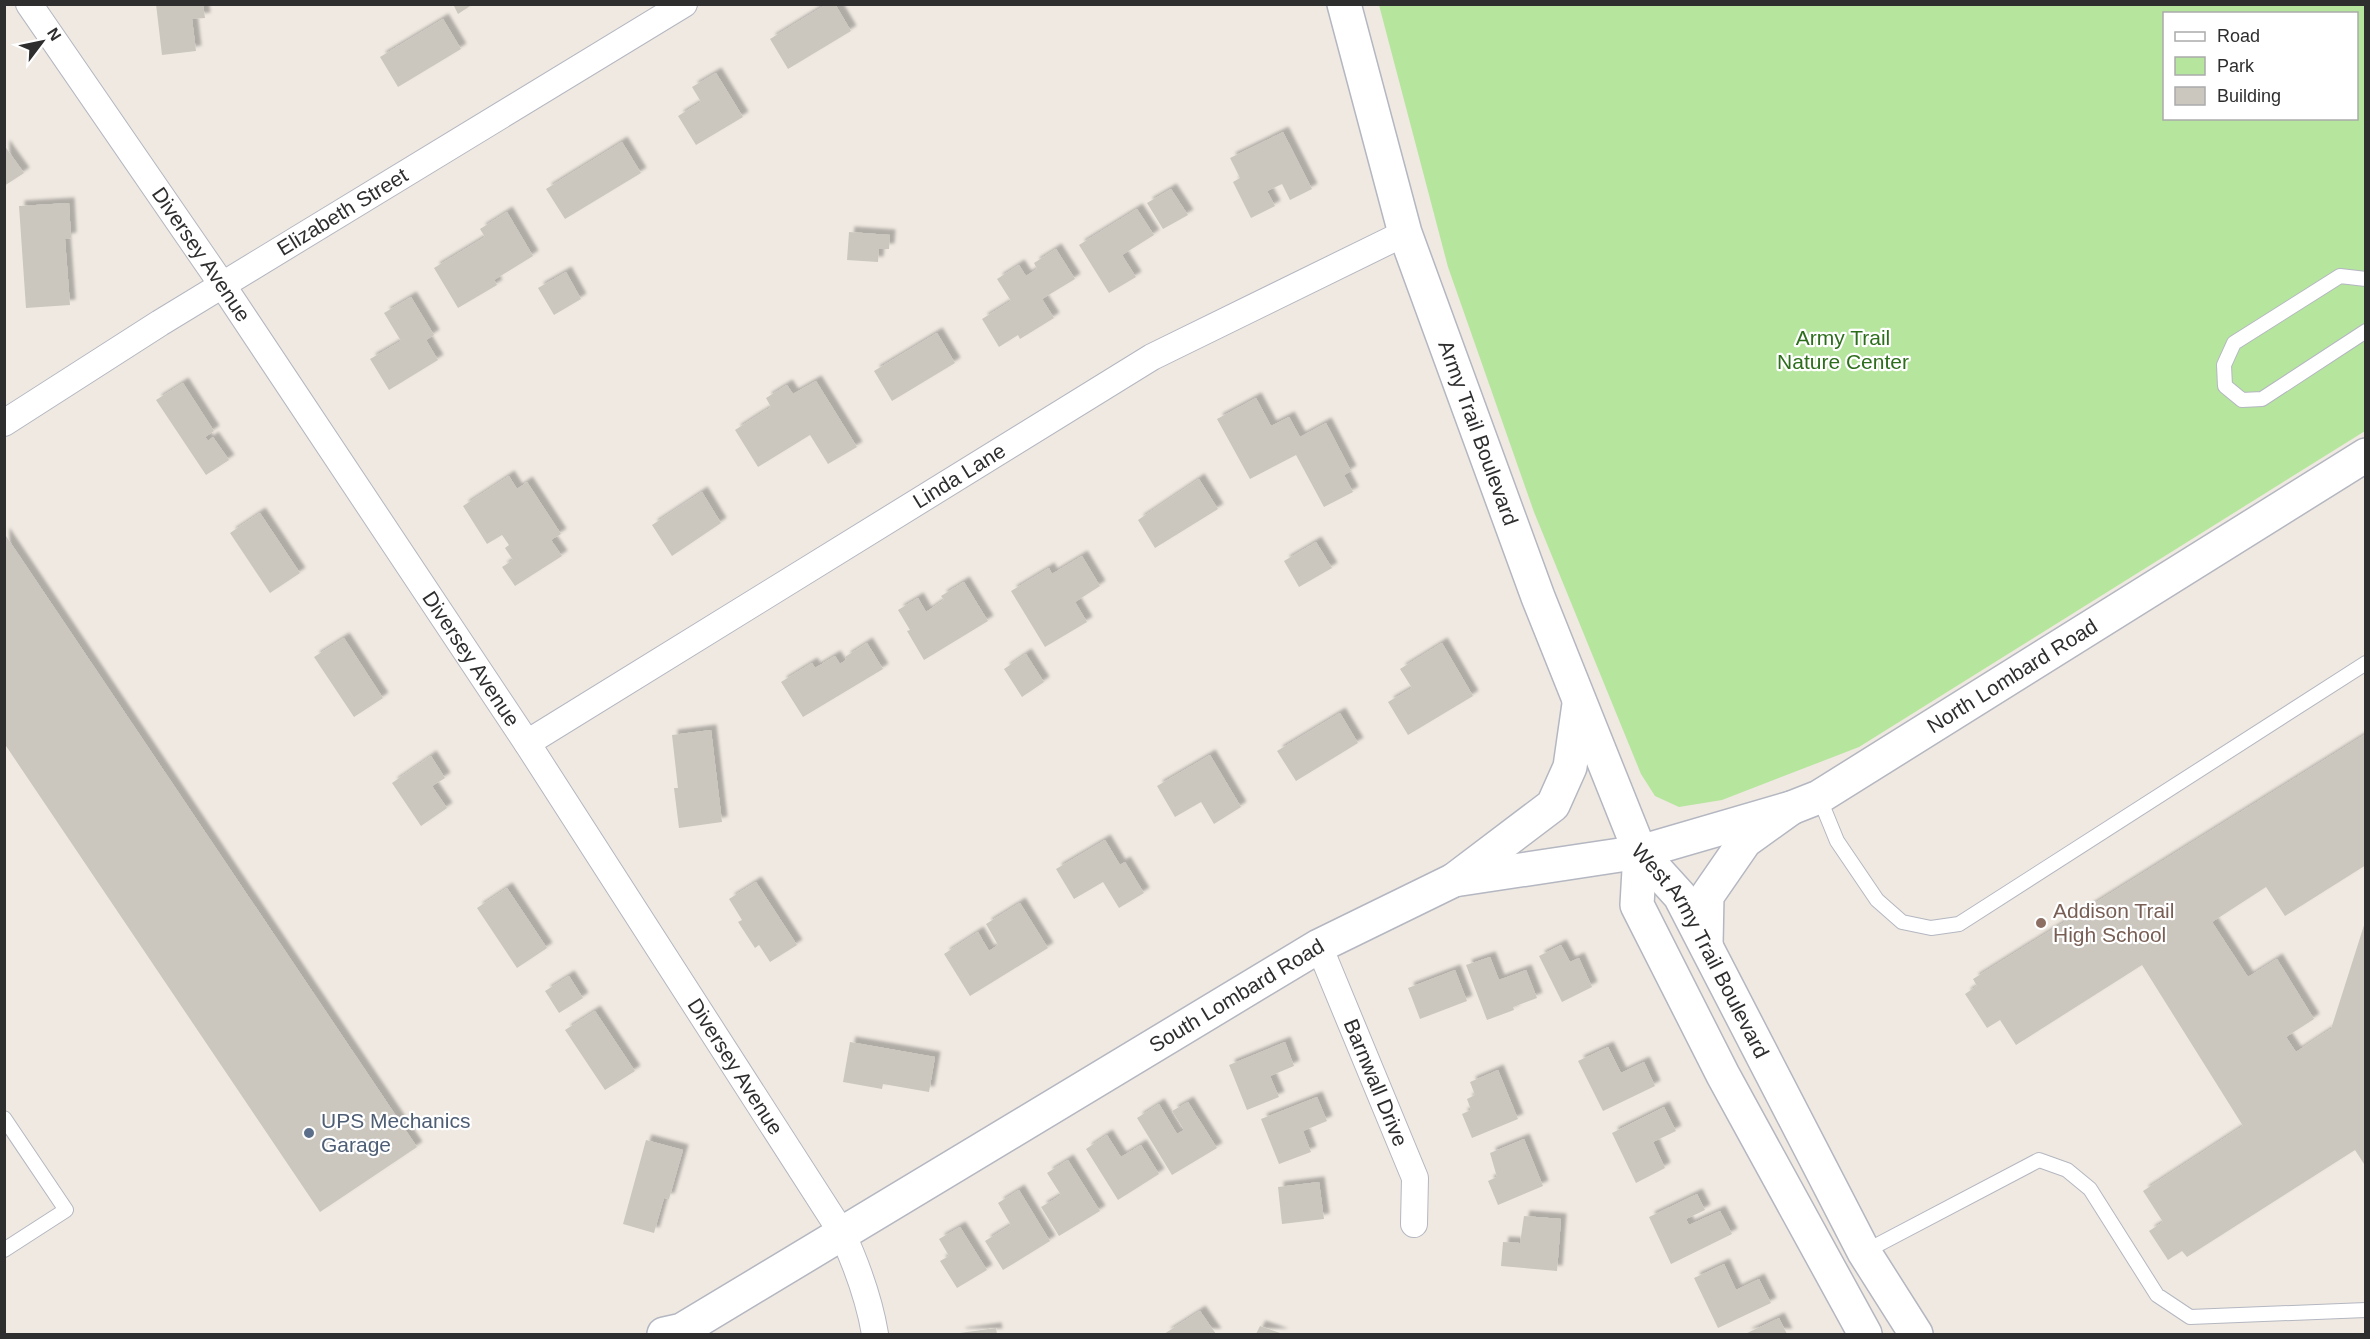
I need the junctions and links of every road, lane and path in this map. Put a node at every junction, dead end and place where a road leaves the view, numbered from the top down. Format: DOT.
graph roads {
  1 [pos="29,4"];
  2 [pos="684,4"];
  3 [pos="1344,4"];
  4 [pos="1405,233"];
  5 [pos="2366,279"];
  6 [pos="223,285"];
  7 [pos="2366,331"];
  8 [pos="4,423"];
  9 [pos="2366,455"];
  10 [pos="2366,663"];
  11 [pos="1580,702"];
  12 [pos="527,743"];
  13 [pos="1805,802"];
  14 [pos="1640,852"];
  15 [pos="1454,879"];
  16 [pos="1319,946"];
  17 [pos="1706,946"];
  18 [pos="4,1118"];
  19 [pos="1414,1224"];
  20 [pos="854,1226"];
  21 [pos="4,1250"];
  22 [pos="1864,1252"];
  23 [pos="1829,1268"];
  24 [pos="2366,1310"];
  25 [pos="664,1335"];
  26 [pos="875,1335"];
  27 [pos="1865,1335"];
  28 [pos="1916,1335"];
  1 -- 6 [label="street, Diversey Avenue"];
  2 -- 6 [label="street, Elizabeth Street"];
  3 -- 4 [label="main road, Army Trail Boulevard"];
  4 -- 11 [label="main road, Army Trail Boulevard"];
  4 -- 12 [label="street, Linda Lane"];
  5 -- 7 [label="lane"];
  6 -- 8 [label="street, Elizabeth Street"];
  6 -- 12 [label="street, Diversey Avenue"];
  9 -- 13 [label="main road, North Lombard Road"];
  10 -- 13 [label="lane"];
  11 -- 14 [label="main road, Army Trail Boulevard"];
  11 -- 15 [label="main road"];
  12 -- 20 [label="street, Diversey Avenue"];
  13 -- 14 [label="main road, North Lombard Road"];
  13 -- 17 [label="main road"];
  14 -- 15 [label="main road, South Lombard Road"];
  14 -- 17 [label="main road, West Army Trail Boulevard"];
  14 -- 23 [label="main road, West Army Trail Boulevard"];
  15 -- 16 [label="main road, South Lombard Road"];
  16 -- 19 [label="street, Barnwall Drive"];
  16 -- 20 [label="main road, South Lombard Road"];
  17 -- 22 [label="main road, West Army Trail Boulevard"];
  18 -- 21 [label="lane"];
  20 -- 25 [label="main road, South Lombard Road"];
  20 -- 26 [label="street, Diversey Avenue"];
  22 -- 23 [label="main road"];
  22 -- 24 [label="lane"];
  22 -- 28 [label="main road, West Army Trail Boulevard"];
  23 -- 27 [label="main road, West Army Trail Boulevard"];
}
